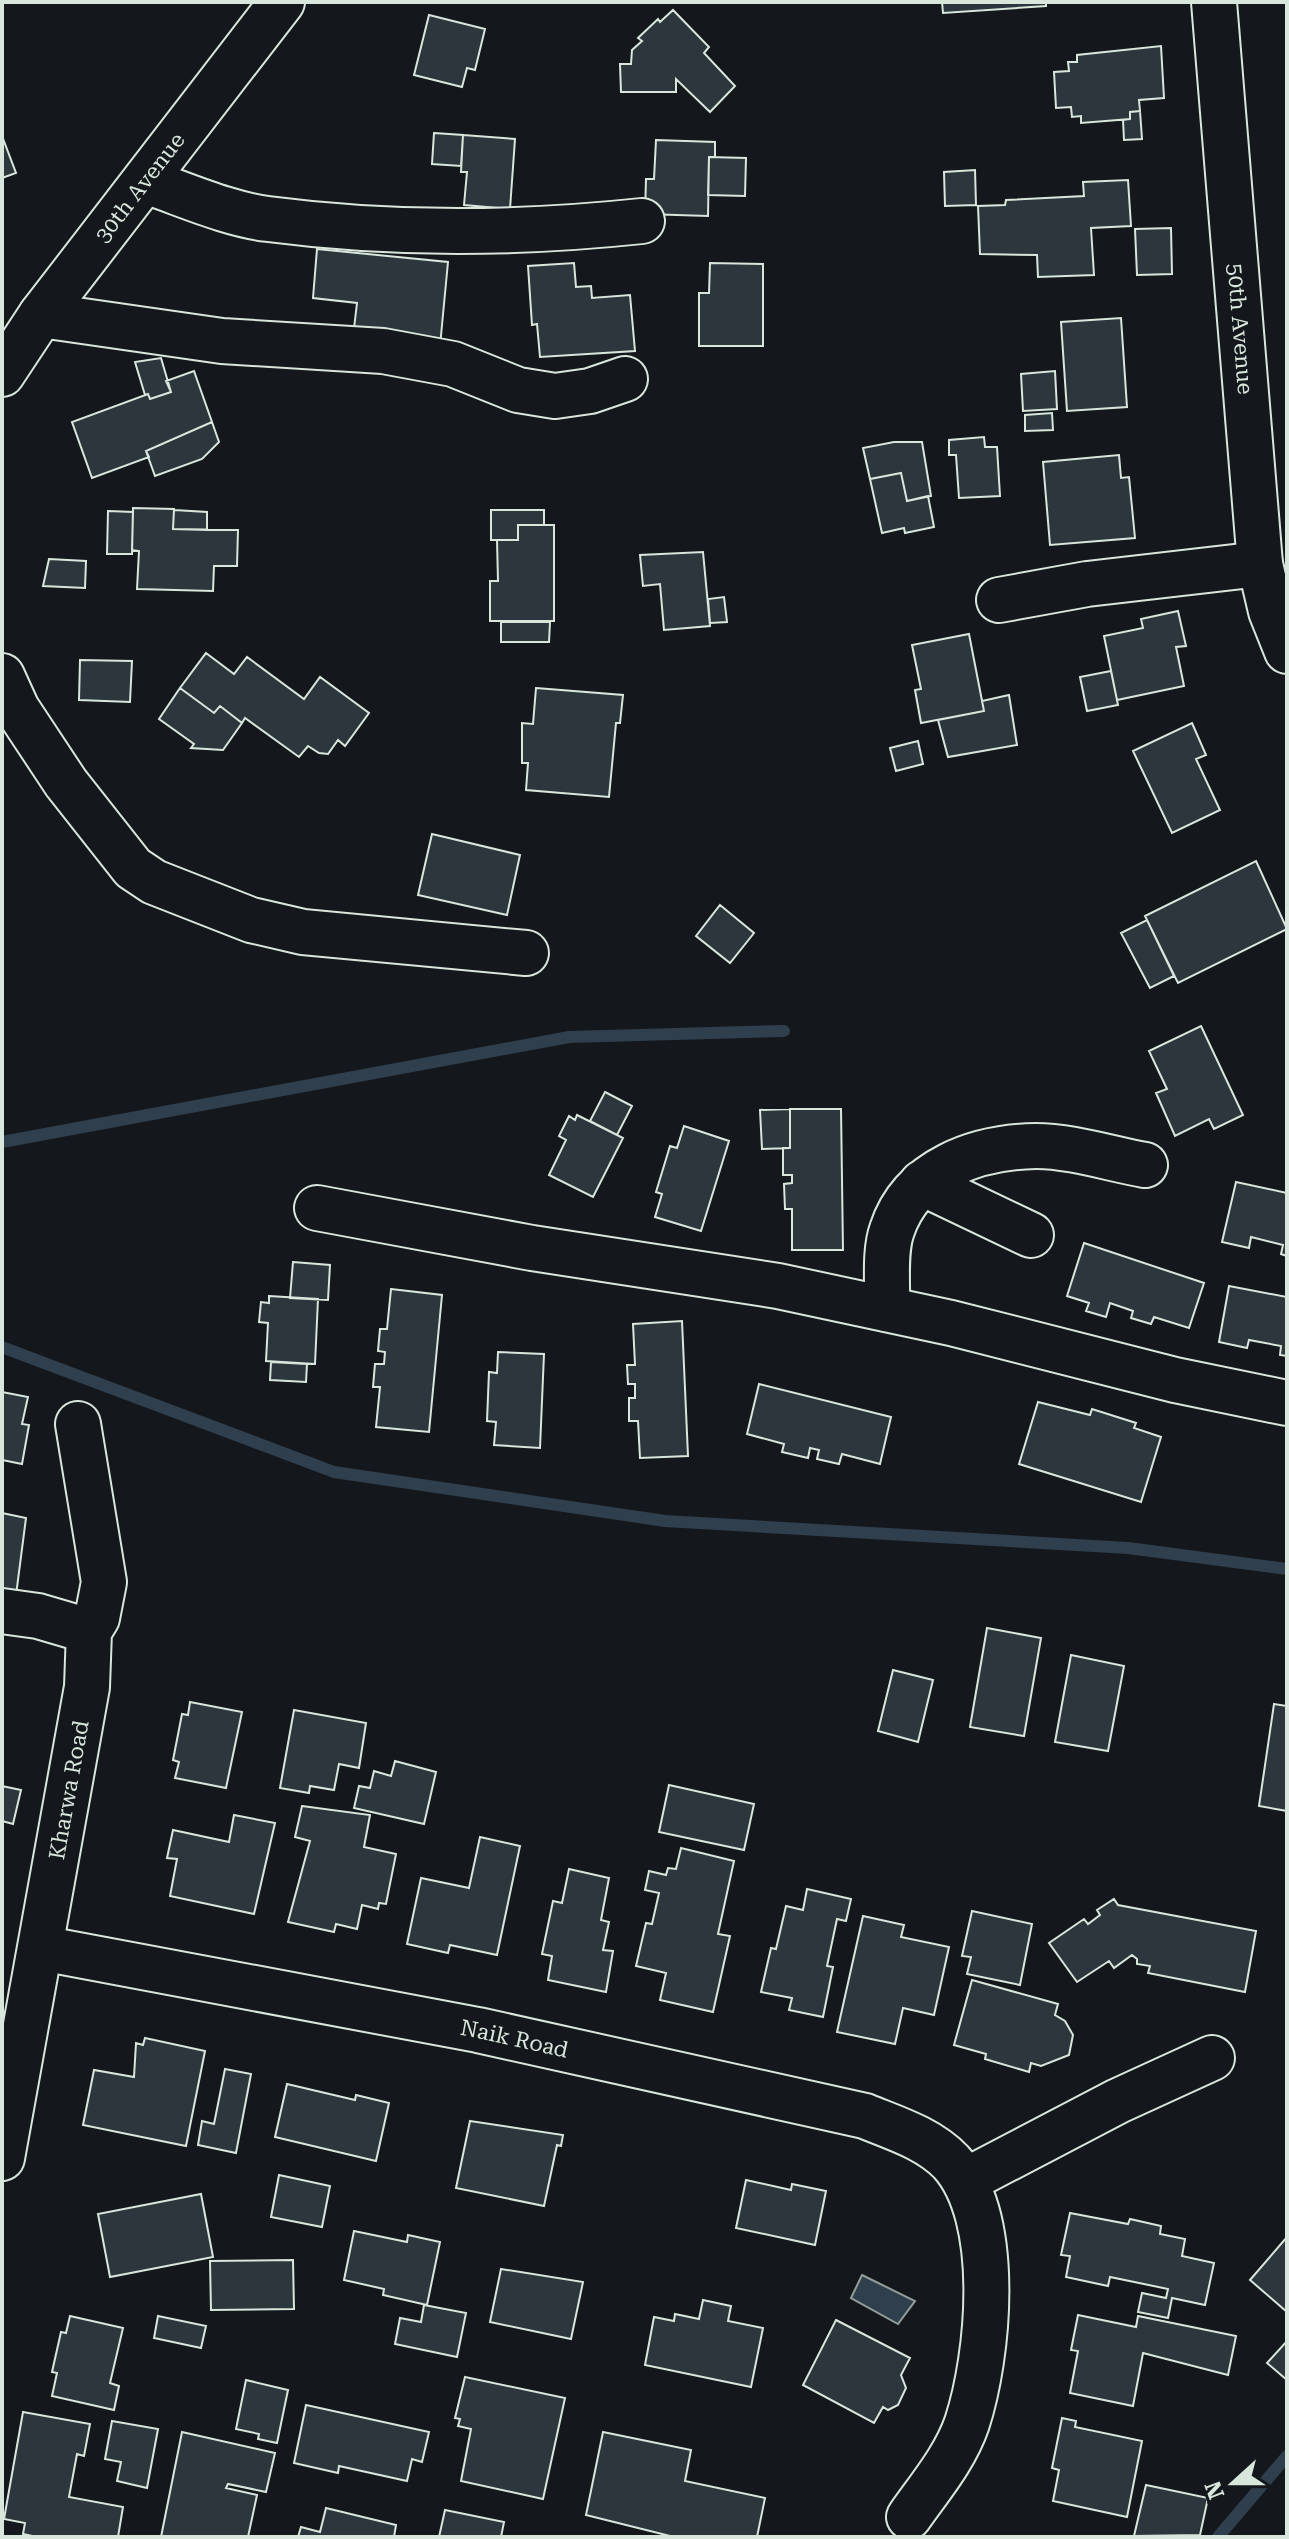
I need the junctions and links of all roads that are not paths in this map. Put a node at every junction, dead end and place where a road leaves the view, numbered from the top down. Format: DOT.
graph roads {
  1 [pos="282,2"];
  2 [pos="1214,2"];
  3 [pos="145,181"];
  4 [pos="642,221"];
  5 [pos="41,315"];
  6 [pos="2,374"];
  7 [pos="625,379"];
  8 [pos="1260,564"];
  9 [pos="999,600"];
  10 [pos="1287,651"];
  11 [pos="2,676"];
  12 [pos="526,953"];
  13 [pos="1145,1165"];
  14 [pos="922,1183"];
  15 [pos="317,1208"];
  16 [pos="1031,1235"];
  17 [pos="887,1309"];
  18 [pos="1287,1403"];
  19 [pos="78,1424"];
  20 [pos="2,1611"];
  21 [pos="89,1631"];
  22 [pos="41,1948"];
  23 [pos="1212,2058"];
  24 [pos="2,2158"];
  25 [pos="965,2181"];
  26 [pos="909,2517"];
  1 -- 3 [label="street, 30th Avenue"];
  2 -- 8 [label="street, 50th Avenue"];
  3 -- 4 [label="street"];
  3 -- 5 [label="street, 30th Avenue"];
  5 -- 6 [label="street, 30th Avenue"];
  5 -- 7 [label="street"];
  8 -- 9 [label="street"];
  8 -- 10 [label="street, 50th Avenue"];
  11 -- 12 [label="street"];
  13 -- 14 [label="street"];
  14 -- 16 [label="street"];
  14 -- 17 [label="street"];
  15 -- 17 [label="street"];
  17 -- 18 [label="street"];
  19 -- 21 [label="street, Kharwa Road"];
  20 -- 21 [label="street"];
  21 -- 22 [label="street, Kharwa Road"];
  22 -- 24 [label="street, Kharwa Road"];
  22 -- 25 [label="street, Naik Road"];
  23 -- 25 [label="street"];
  25 -- 26 [label="street, Naik Road"];
}
